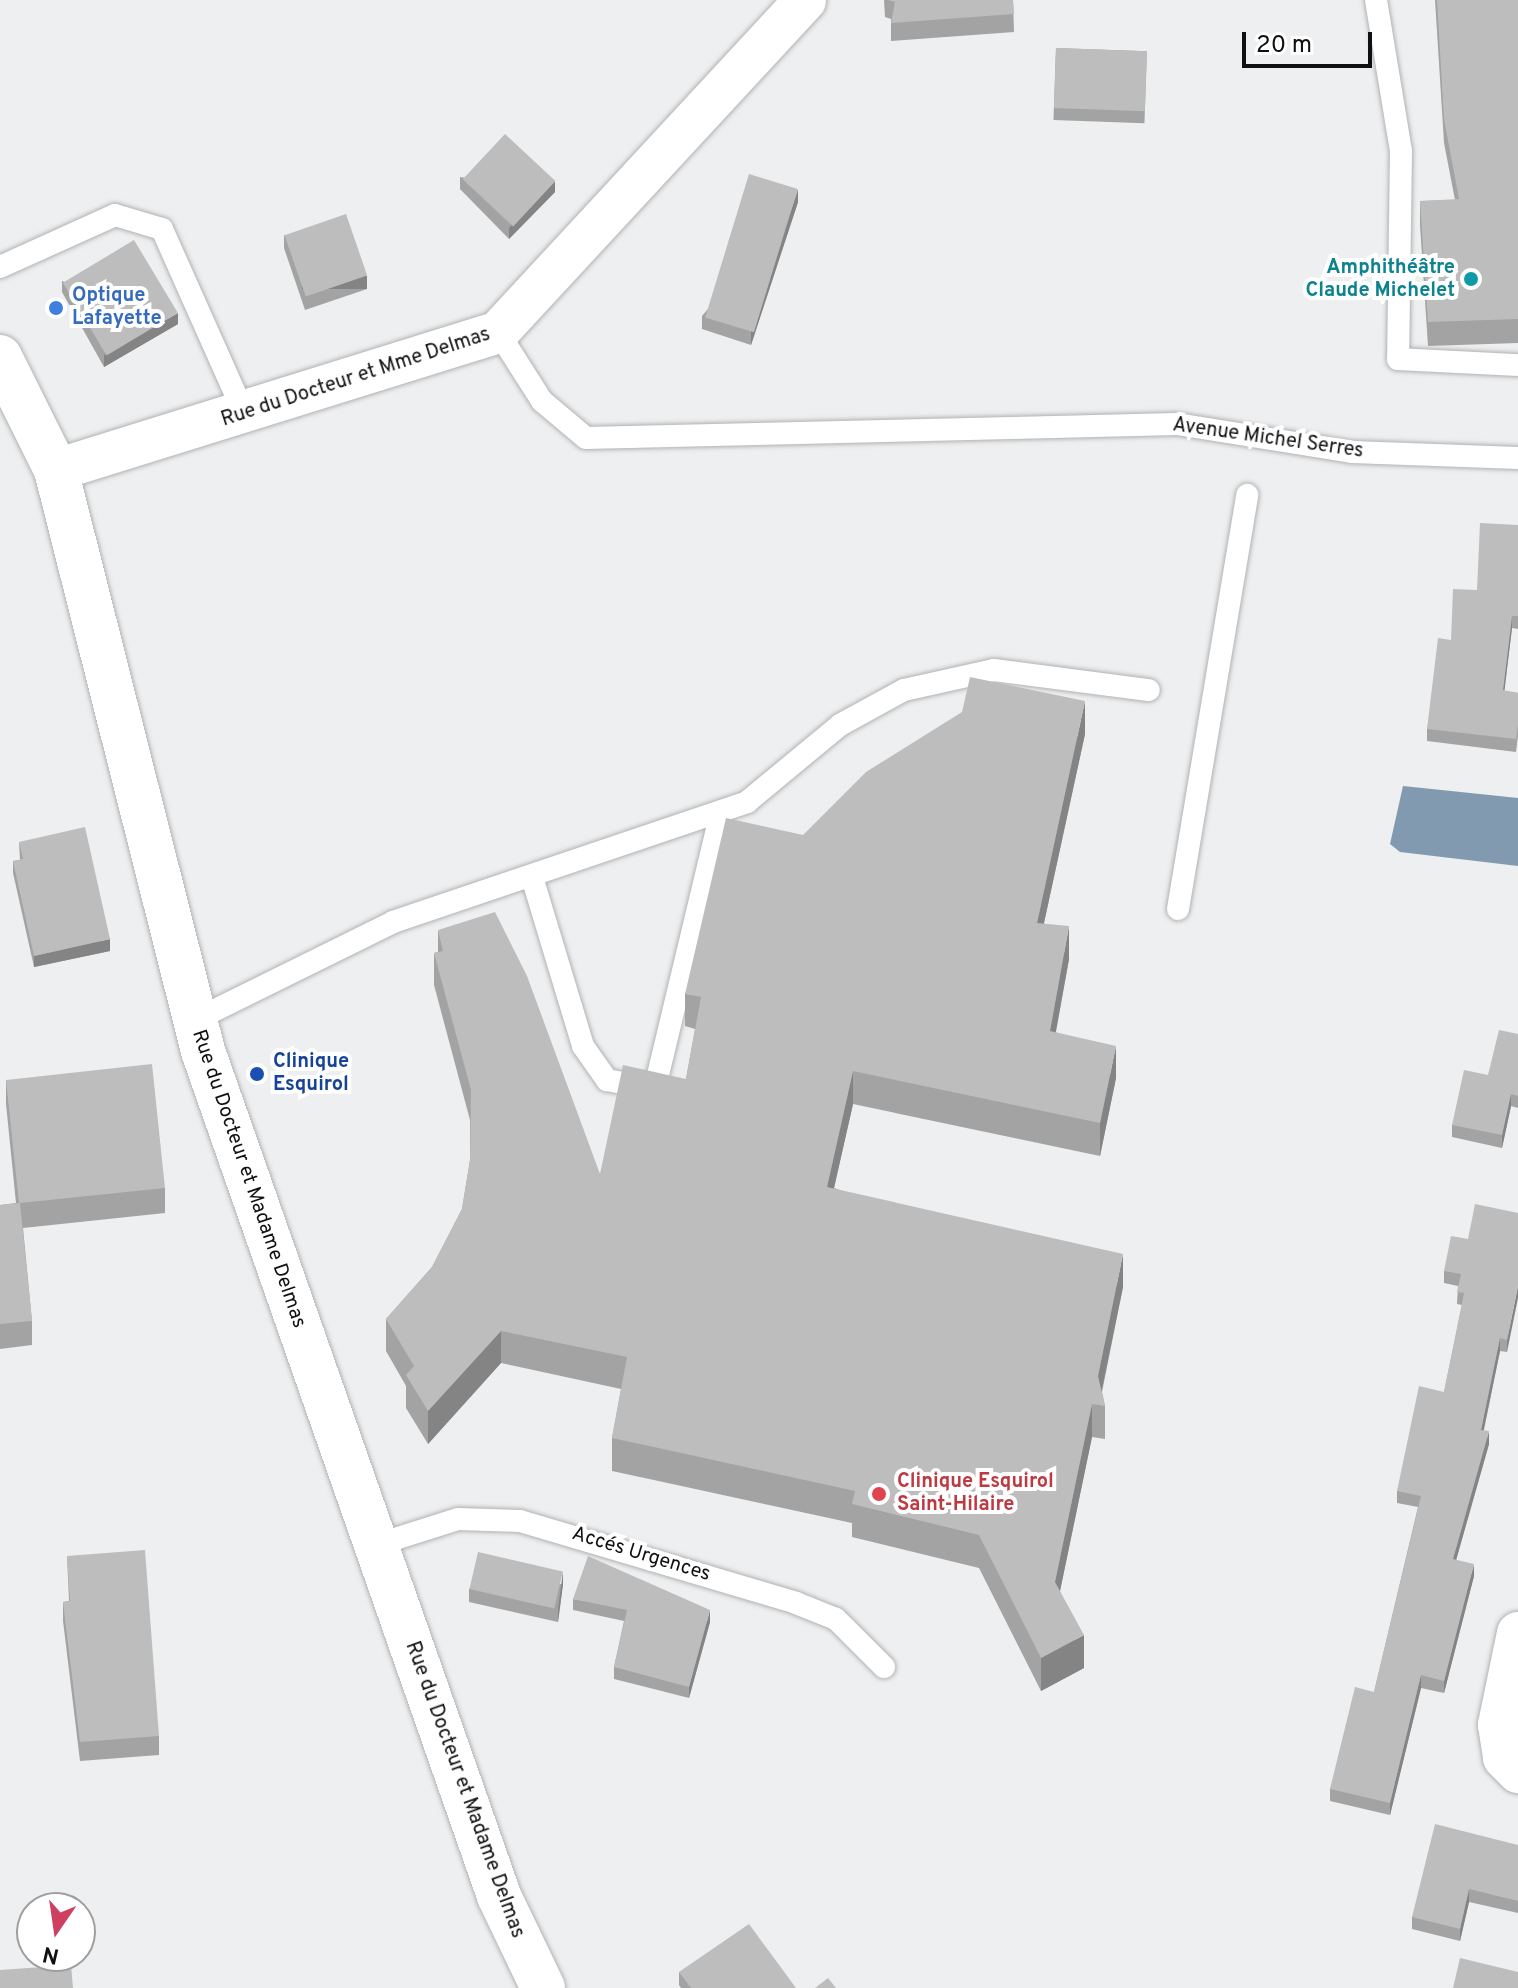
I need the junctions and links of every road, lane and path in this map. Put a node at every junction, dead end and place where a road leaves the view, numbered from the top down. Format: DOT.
graph roads {
  1 [pos="805,0"];
  2 [pos="1376,0"];
  3 [pos="0,267"];
  4 [pos="498,332"];
  5 [pos="0,357"];
  6 [pos="1518,365"];
  7 [pos="245,415"];
  8 [pos="1518,458"];
  9 [pos="56,470"];
  10 [pos="1247,495"];
  11 [pos="1149,690"];
  12 [pos="721,812"];
  13 [pos="532,877"];
  14 [pos="1178,909"];
  15 [pos="193,1021"];
  16 [pos="376,1545"];
  17 [pos="1518,1633"];
  18 [pos="884,1667"];
  19 [pos="1518,1772"];
  20 [pos="543,1988"];
  1 -- 4 [label="street, Rue du Docteur et Mme Delmas"];
  2 -- 6 [label="lane"];
  3 -- 7 [label="lane"];
  4 -- 7 [label="street, Rue du Docteur et Mme Delmas"];
  4 -- 8 [label="lane, Avenue Michel Serres"];
  5 -- 9 [label="street, Rue du Docteur et Madame Delmas"];
  7 -- 9 [label="street, Rue du Docteur et Mme Delmas"];
  9 -- 15 [label="street, Rue du Docteur et Madame Delmas"];
  10 -- 14 [label="lane"];
  11 -- 12 [label="lane"];
  12 -- 13 [label="lane"];
  12 -- 13 [label="lane"];
  13 -- 15 [label="lane"];
  15 -- 16 [label="street, Rue du Docteur et Madame Delmas"];
  16 -- 18 [label="lane, Accés Urgences"];
  16 -- 20 [label="street, Rue du Docteur et Madame Delmas"];
  17 -- 19 [label="street"];
}
